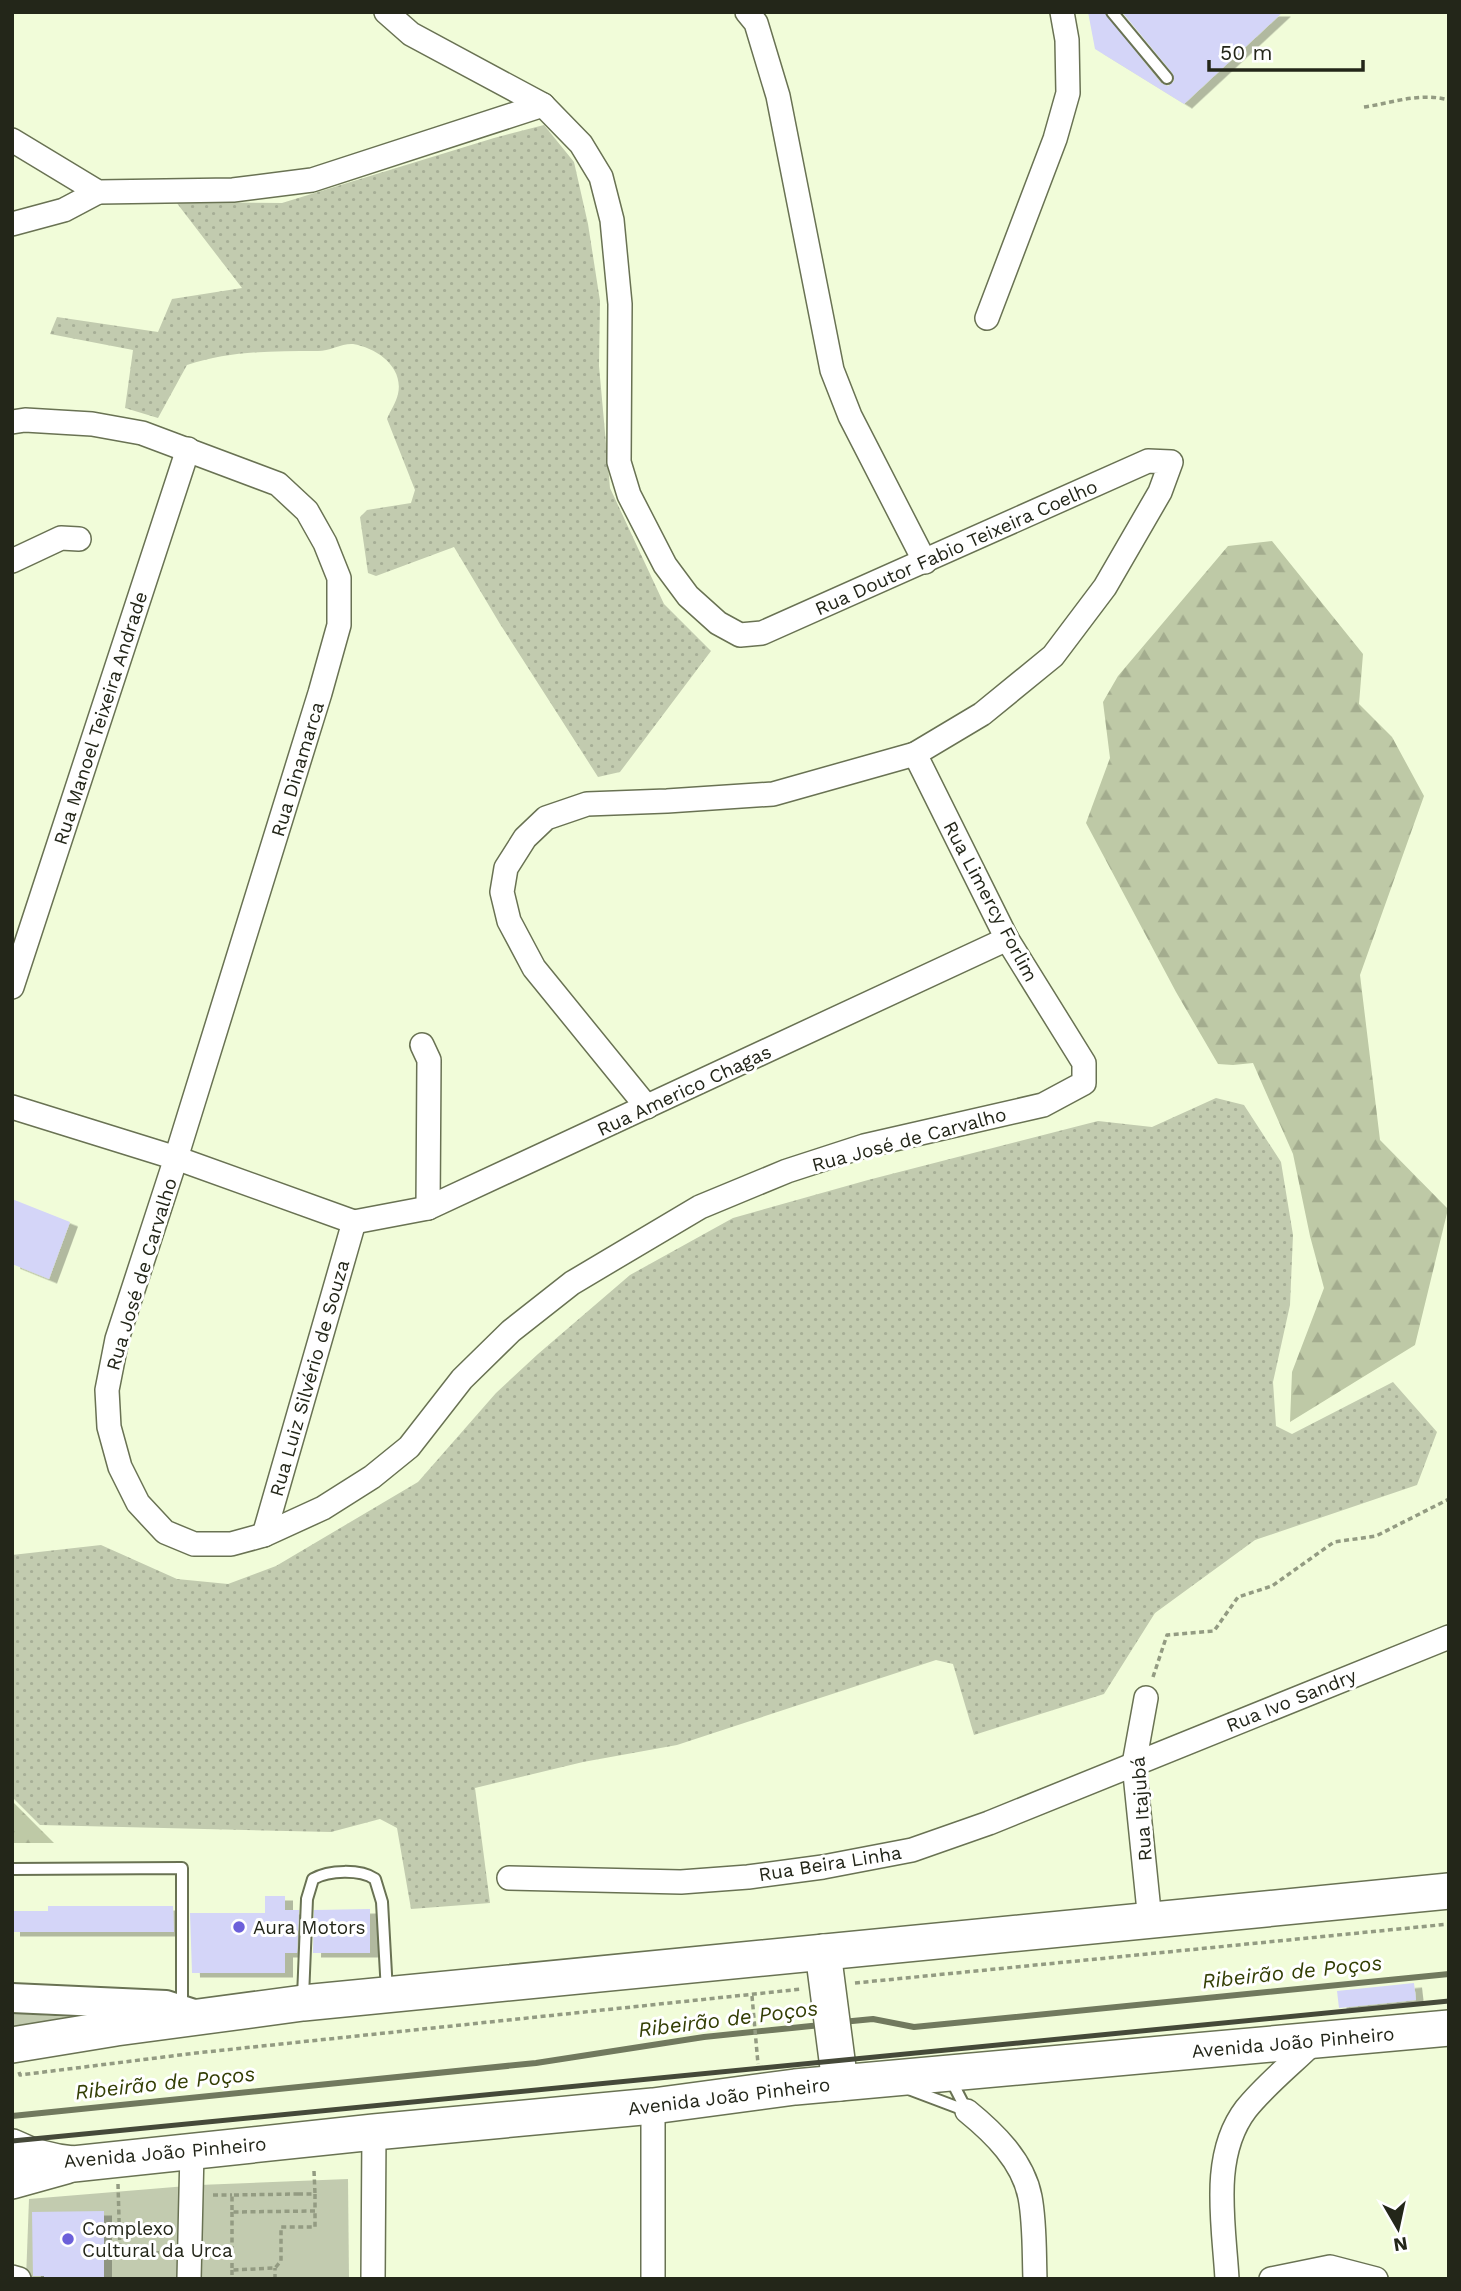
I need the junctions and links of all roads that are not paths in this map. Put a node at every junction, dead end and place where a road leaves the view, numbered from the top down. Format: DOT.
graph roads {
  1 [pos="386,12"];
  2 [pos="747,12"];
  3 [pos="1062,12"];
  4 [pos="1112,12"];
  5 [pos="1167,78"];
  6 [pos="543,105"];
  7 [pos="12,140"];
  8 [pos="98,192"];
  9 [pos="12,224"];
  10 [pos="987,318"];
  11 [pos="12,422"];
  12 [pos="188,449"];
  13 [pos="79,539"];
  14 [pos="12,561"];
  15 [pos="925,562"];
  16 [pos="915,754"];
  17 [pos="1007,939"];
  18 [pos="12,987"];
  19 [pos="422,1045"];
  20 [pos="1084,1083"];
  21 [pos="12,1107"];
  22 [pos="647,1107"];
  23 [pos="176,1158"];
  24 [pos="428,1208"];
  25 [pos="354,1222"];
  26 [pos="264,1535"];
  27 [pos="1449,1637"];
  28 [pos="1146,1698"];
  29 [pos="1134,1764"];
  30 [pos="12,1869"];
  31 [pos="509,1878"];
  32 [pos="1449,1891"];
  33 [pos="1150,1921"];
  34 [pos="825,1969"];
  35 [pos="388,1995"];
  36 [pos="12,1998"];
  37 [pos="303,2003"];
  38 [pos="191,2013"];
  39 [pos="1449,2028"];
  40 [pos="1316,2040"];
  41 [pos="1271,2045"];
  42 [pos="15,2054"];
  43 [pos="838,2072"];
  44 [pos="947,2073"];
  45 [pos="881,2079"];
  46 [pos="1269,2086"];
  47 [pos="653,2106"];
  48 [pos="967,2111"];
  49 [pos="374,2132"];
  50 [pos="12,2147"];
  51 [pos="192,2151"];
  52 [pos="73,2164"];
  53 [pos="12,2181"];
  54 [pos="12,2277"];
  55 [pos="19,2279"];
  56 [pos="190,2279"];
  57 [pos="373,2279"];
  58 [pos="653,2279"];
  59 [pos="1035,2279"];
  60 [pos="1227,2279"];
  61 [pos="1271,2279"];
  62 [pos="1376,2279"];
  1 -- 6 [label="street"];
  2 -- 15 [label="street"];
  3 -- 10 [label="street"];
  4 -- 5 [label="lane"];
  6 -- 8 [label="street"];
  6 -- 15 [label="street, Rua Doutor Fabio Teixeira Coelho"];
  7 -- 8 [label="street"];
  8 -- 9 [label="street"];
  11 -- 12 [label="street, Rua Dinamarca"];
  12 -- 18 [label="street, Rua Manoel Teixeira Andrade"];
  12 -- 23 [label="street, Rua Dinamarca"];
  13 -- 14 [label="street"];
  15 -- 16 [label="street, Rua Doutor Fabio Teixeira Coelho"];
  16 -- 17 [label="street, Rua Limercy Forlim"];
  16 -- 22 [label="street"];
  17 -- 20 [label="street, Rua Limercy Forlim"];
  17 -- 22 [label="street, Rua Americo Chagas"];
  19 -- 24 [label="street"];
  20 -- 26 [label="street, Rua José de Carvalho"];
  21 -- 23 [label="street"];
  22 -- 24 [label="street, Rua Americo Chagas"];
  23 -- 25 [label="street"];
  23 -- 26 [label="street, Rua José de Carvalho"];
  24 -- 25 [label="street, Rua Americo Chagas"];
  25 -- 26 [label="street, Rua Luiz Silvério de Souza"];
  27 -- 29 [label="street, Rua Ivo Sandry"];
  28 -- 29 [label="street, Rua Itajubá"];
  29 -- 31 [label="street, Rua Beira Linha"];
  29 -- 33 [label="street, Rua Itajubá"];
  30 -- 38 [label="lane"];
  32 -- 33 [label="main road"];
  33 -- 34 [label="main road"];
  34 -- 35 [label="main road"];
  34 -- 43 [label="main road"];
  35 -- 37 [label="main road"];
  35 -- 37 [label="lane"];
  36 -- 38 [label="street"];
  37 -- 38 [label="main road"];
  38 -- 42 [label="main road"];
  39 -- 40 [label="main road, Avenida João Pinheiro"];
  40 -- 41 [label="main road, Avenida João Pinheiro"];
  40 -- 46 [label="street"];
  41 -- 44 [label="main road, Avenida João Pinheiro"];
  41 -- 46 [label="street"];
  43 -- 45 [label="main road, Avenida João Pinheiro"];
  43 -- 47 [label="main road, Avenida João Pinheiro"];
  44 -- 45 [label="main road, Avenida João Pinheiro"];
  44 -- 48 [label="lane"];
  45 -- 48 [label="lane"];
  46 -- 60 [label="street"];
  47 -- 49 [label="main road, Avenida João Pinheiro"];
  47 -- 58 [label="street"];
  48 -- 59 [label="street"];
  49 -- 51 [label="main road, Avenida João Pinheiro"];
  49 -- 57 [label="street"];
  50 -- 52 [label="main road, Avenida João Pinheiro"];
  51 -- 52 [label="main road, Avenida João Pinheiro"];
  51 -- 56 [label="street"];
  52 -- 53 [label="main road"];
  54 -- 55 [label="street"];
  61 -- 62 [label="street"];
}
